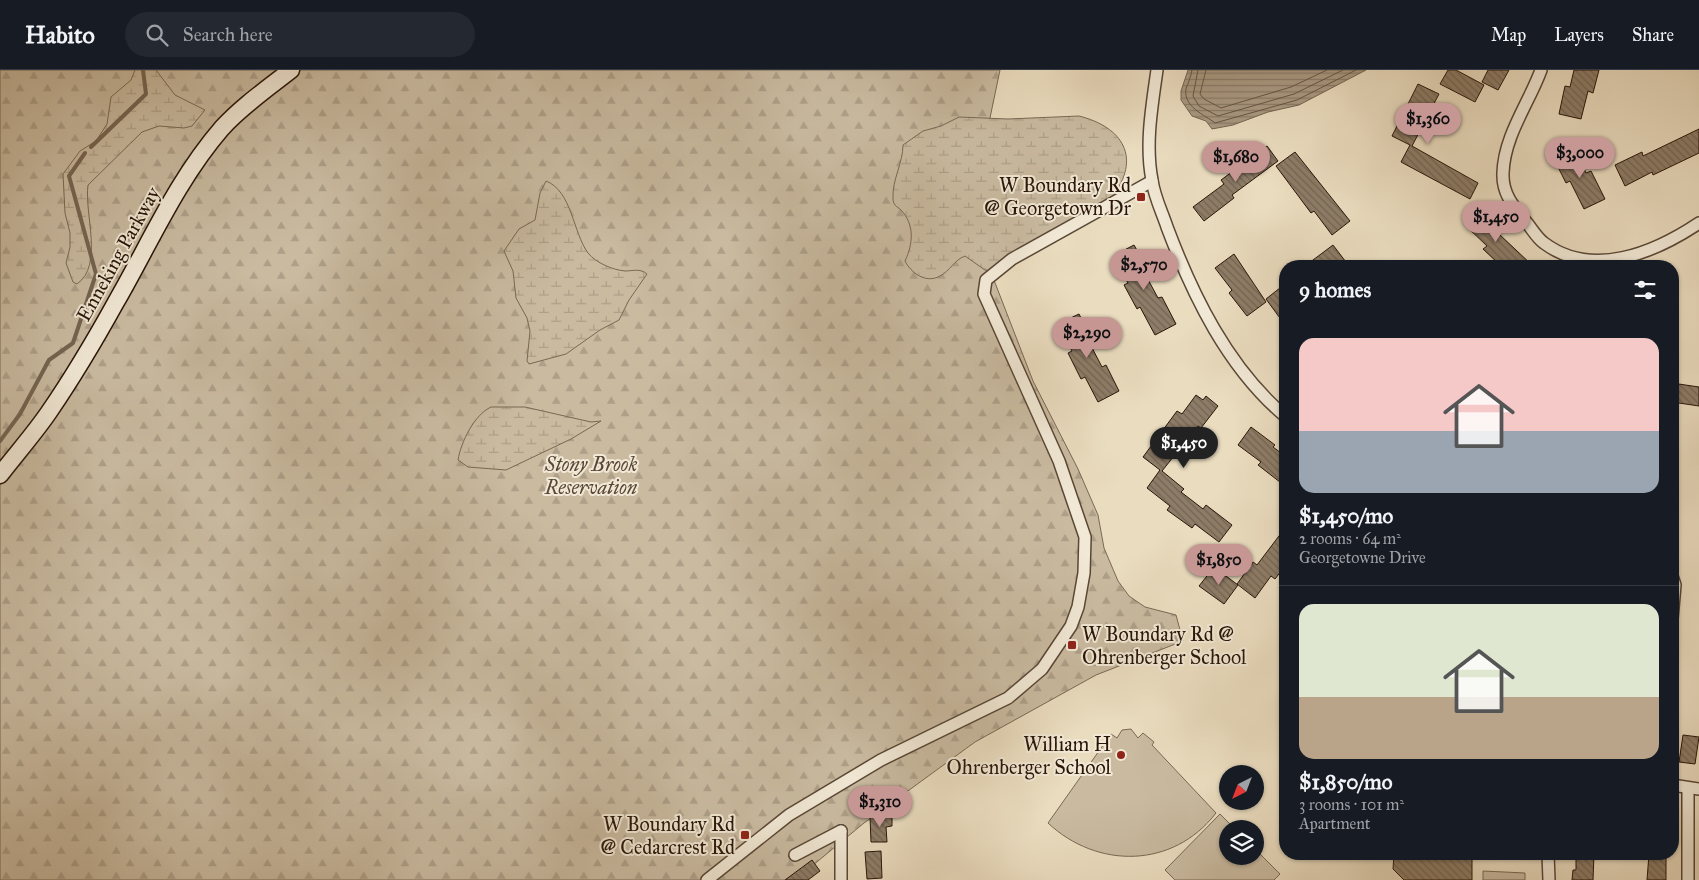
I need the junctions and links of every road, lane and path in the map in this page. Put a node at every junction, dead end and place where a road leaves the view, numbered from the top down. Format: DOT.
graph roads {
  1 [pos="291,70"];
  2 [pos="1157,70"];
  3 [pos="1541,70"];
  4 [pos="1152,181"];
  5 [pos="1699,223"];
  6 [pos="1576,260"];
  7 [pos="1619,260"];
  8 [pos="1279,411"];
  9 [pos="0,475"];
  10 [pos="1679,786"];
  11 [pos="1694,789"];
  12 [pos="795,855"];
  13 [pos="1548,860"];
  14 [pos="707,880"];
  15 [pos="841,880"];
  16 [pos="1549,880"];
  17 [pos="1688,880"];
  1 -- 9 [label="main road, Enneking Parkway"];
  2 -- 4 [label="street"];
  3 -- 6 [label="street"];
  4 -- 8 [label="street"];
  4 -- 14 [label="street"];
  5 -- 7 [label="street"];
  10 -- 11 [label="street"];
  11 -- 17 [label="street"];
  12 -- 15 [label="street"];
  13 -- 16 [label="street"];
}
